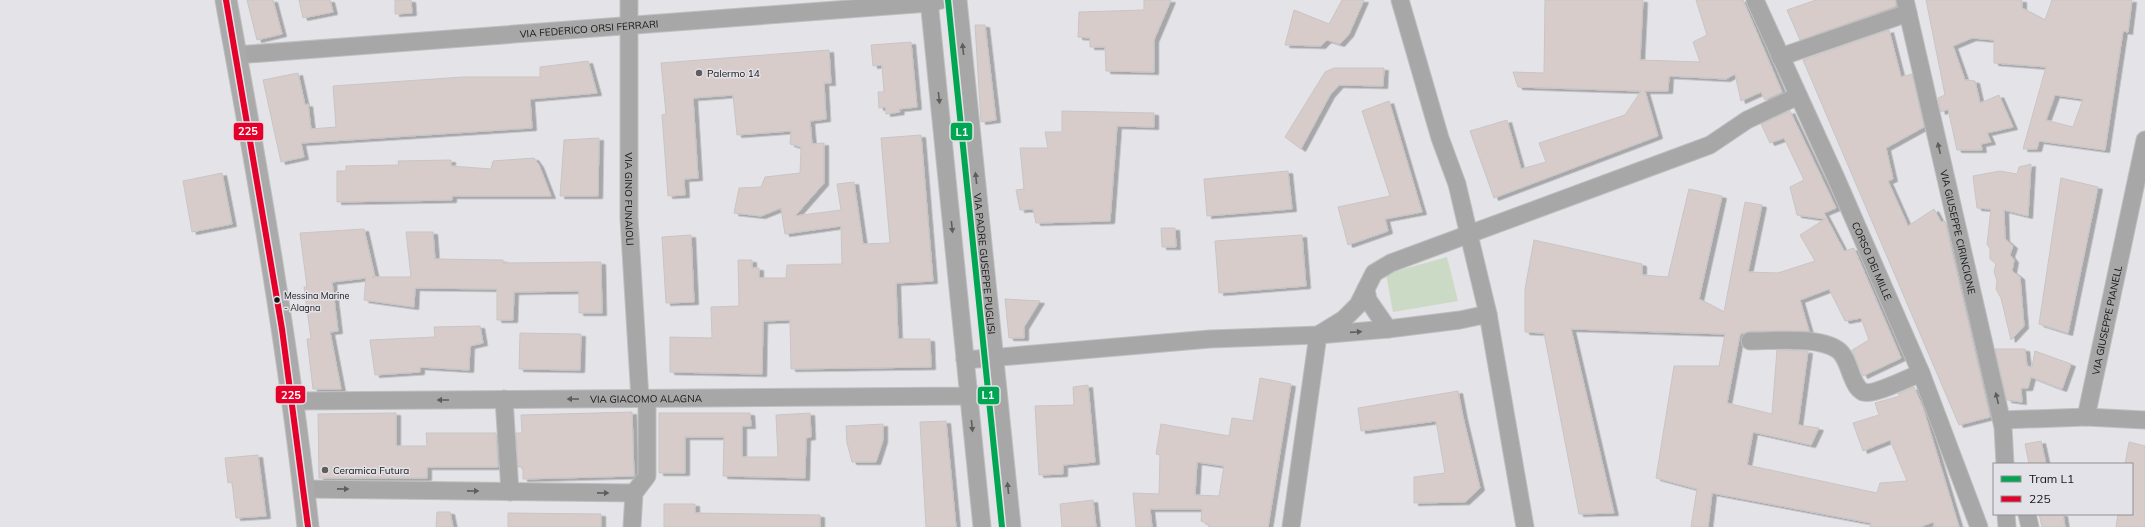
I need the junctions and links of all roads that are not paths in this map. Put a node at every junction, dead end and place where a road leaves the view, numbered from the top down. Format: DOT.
graph roads {
  1 [pos="226,0"];
  2 [pos="629,0"];
  3 [pos="958,0"];
  4 [pos="1400,0"];
  5 [pos="1755,0"];
  6 [pos="933,1"];
  7 [pos="1906,6"];
  8 [pos="630,27"];
  9 [pos="236,55"];
  10 [pos="1780,57"];
  11 [pos="1798,96"];
  12 [pos="2145,140"];
  13 [pos="1469,235"];
  14 [pos="1366,289"];
  15 [pos="1488,314"];
  16 [pos="1388,329"];
  17 [pos="1318,335"];
  18 [pos="1750,341"];
  19 [pos="995,357"];
  20 [pos="966,360"];
  21 [pos="1921,373"];
  22 [pos="998,394"];
  23 [pos="969,396"];
  24 [pos="643,398"];
  25 [pos="504,400"];
  26 [pos="294,401"];
  27 [pos="2086,418"];
  28 [pos="2002,420"];
  29 [pos="2145,420"];
  30 [pos="2005,463"];
  31 [pos="304,489"];
  32 [pos="510,492"];
  33 [pos="634,493"];
  34 [pos="2006,515"];
  35 [pos="2027,515"];
  36 [pos="308,527"];
  37 [pos="632,527"];
  38 [pos="982,527"];
  39 [pos="1012,527"];
  40 [pos="1290,527"];
  41 [pos="1525,527"];
  42 [pos="1979,527"];
  43 [pos="2007,527"];
  44 [pos="2030,527"];
  1 -- 9 [label="main road"];
  2 -- 8 [label="street, VIA GINO FUNAIOLI"];
  19 -- 3 [label="street, VIA PADRE GUSEPPE PUGLISI, one-way"];
  4 -- 13 [label="street"];
  5 -- 10 [label="street, CORSO DEI MILLE"];
  6 -- 8 [label="street, VIA FEDERICO ORSI FERRARI"];
  6 -- 20 [label="street, one-way"];
  7 -- 10 [label="street"];
  28 -- 7 [label="street, VIA GIUSEPPE CIRINCIONE, one-way"];
  8 -- 9 [label="street, VIA FEDERICO ORSI FERRARI"];
  8 -- 24 [label="street, VIA GINO FUNAIOLI"];
  9 -- 26 [label="main road"];
  10 -- 11 [label="street, CORSO DEI MILLE"];
  11 -- 13 [label="street"];
  11 -- 21 [label="street, CORSO DEI MILLE"];
  12 -- 27 [label="street, VIA GIUSEPPE PIANELL"];
  13 -- 14 [label="street"];
  13 -- 15 [label="street"];
  14 -- 16 [label="street"];
  14 -- 17 [label="street"];
  15 -- 16 [label="street"];
  15 -- 41 [label="street"];
  17 -- 16 [label="street, one-way"];
  17 -- 19 [label="street"];
  17 -- 40 [label="street"];
  18 -- 21 [label="street"];
  19 -- 20 [label="street"];
  19 -- 22 [label="street, VIA PADRE GUSEPPE PUGLISI"];
  20 -- 23 [label="street"];
  21 -- 42 [label="street, CORSO DEI MILLE"];
  22 -- 23 [label="street, VIA GIACOMO ALAGNA"];
  39 -- 22 [label="street, VIA PADRE GUSEPPE PUGLISI, one-way"];
  23 -- 24 [label="street, VIA GIACOMO ALAGNA"];
  23 -- 38 [label="street, one-way"];
  24 -- 25 [label="street, VIA GIACOMO ALAGNA, one-way"];
  24 -- 33 [label="street, VIA GINO FUNAIOLI"];
  25 -- 26 [label="street, VIA GIACOMO ALAGNA, one-way"];
  25 -- 32 [label="street"];
  26 -- 31 [label="main road"];
  27 -- 28 [label="street"];
  27 -- 29 [label="street"];
  28 -- 30 [label="street, VIA GIUSEPPE CIRINCIONE"];
  31 -- 32 [label="street, one-way"];
  31 -- 36 [label="main road"];
  32 -- 33 [label="street, one-way"];
  33 -- 37 [label="street"];
  34 -- 43 [label="street"];
  35 -- 44 [label="street"];
}
